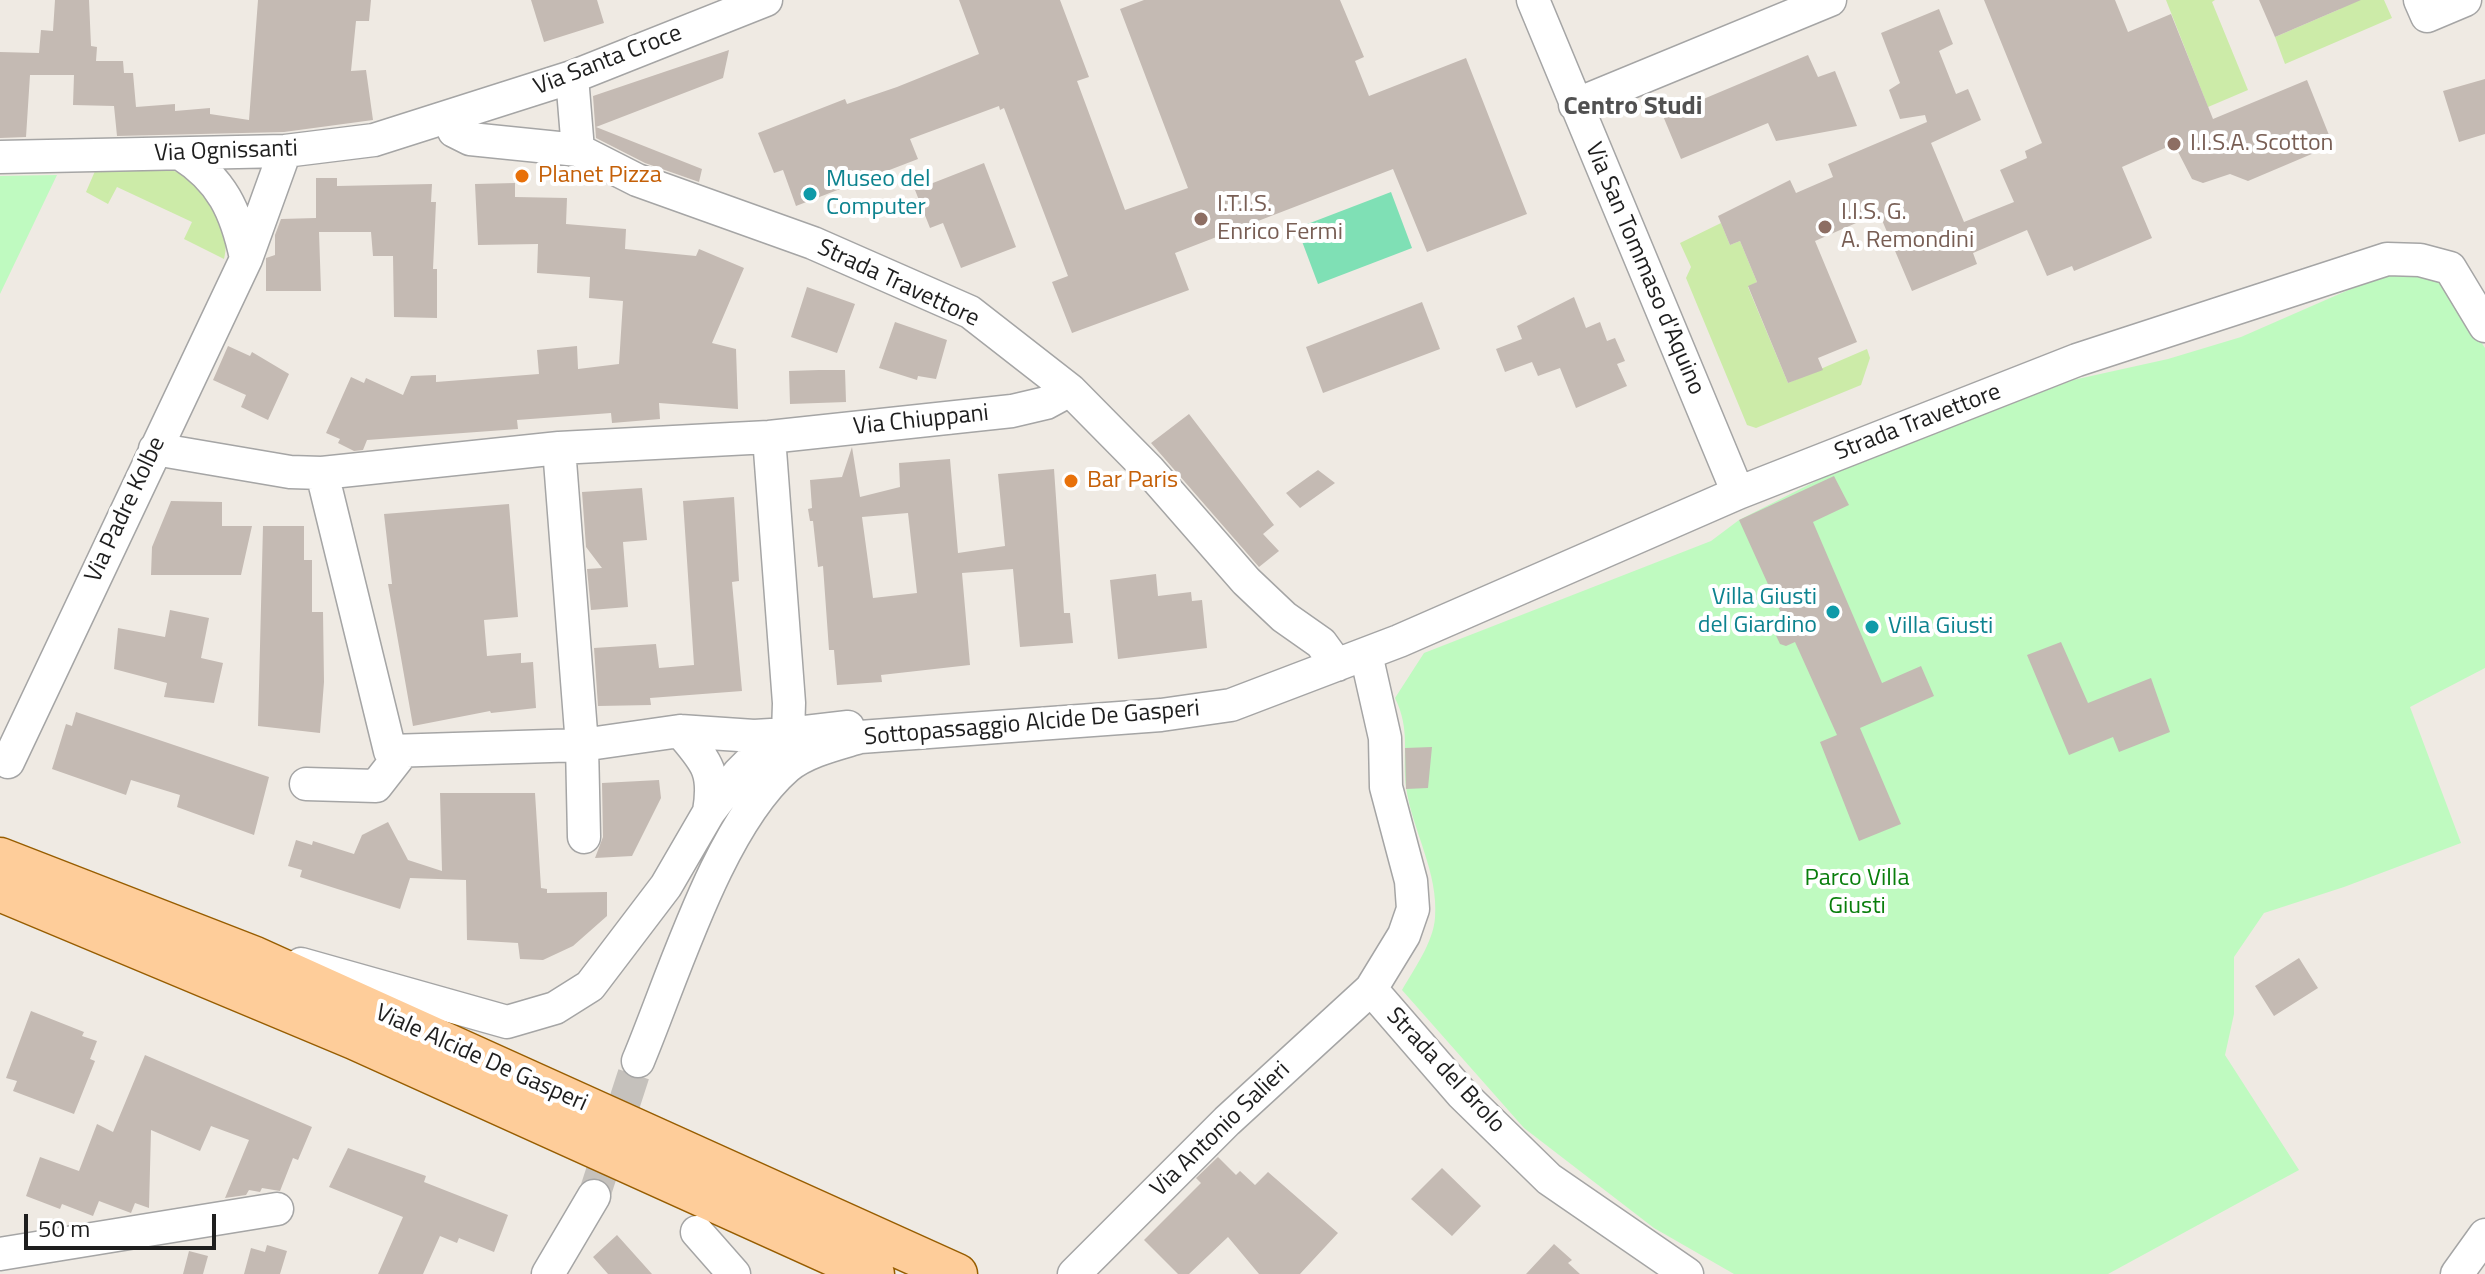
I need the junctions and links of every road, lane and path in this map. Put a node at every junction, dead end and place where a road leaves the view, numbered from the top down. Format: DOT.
graph roads {
  1 [pos="766,0"];
  2 [pos="1533,0"];
  3 [pos="1830,0"];
  4 [pos="2420,0"];
  5 [pos="2465,0"];
  6 [pos="572,77"];
  7 [pos="1575,105"];
  8 [pos="449,119"];
  9 [pos="578,150"];
  10 [pos="285,151"];
  11 [pos="181,154"];
  12 [pos="0,157"];
  13 [pos="246,259"];
  14 [pos="2485,326"];
  15 [pos="1070,390"];
  16 [pos="769,437"];
  17 [pos="559,448"];
  18 [pos="155,449"];
  19 [pos="322,473"];
  20 [pos="1738,493"];
  21 [pos="1351,660"];
  22 [pos="1231,705"];
  23 [pos="680,731"];
  24 [pos="788,734"];
  25 [pos="582,745"];
  26 [pos="390,751"];
  27 [pos="8,762"];
  28 [pos="306,784"];
  29 [pos="709,812"];
  30 [pos="584,837"];
  31 [pos="0,858"];
  32 [pos="0,891"];
  33 [pos="255,957"];
  34 [pos="1371,989"];
  35 [pos="638,1061"];
  36 [pos="594,1196"];
  37 [pos="277,1209"];
  38 [pos="697,1232"];
  39 [pos="2485,1235"];
  40 [pos="11,1258"];
  41 [pos="548,1274"];
  42 [pos="734,1274"];
  43 [pos="874,1274"];
  44 [pos="957,1274"];
  45 [pos="1074,1274"];
  46 [pos="1687,1274"];
  47 [pos="2457,1274"];
  1 -- 6 [label="street, Via Santa Croce"];
  2 -- 7 [label="street, Via San Tommaso d'Aquino"];
  3 -- 7 [label="street"];
  4 -- 5 [label="street"];
  6 -- 8 [label="street, Via Santa Croce"];
  6 -- 9 [label="street"];
  7 -- 20 [label="street, Via San Tommaso d'Aquino"];
  8 -- 9 [label="street, Strada Travettore"];
  8 -- 10 [label="street, Via Ognissanti"];
  9 -- 15 [label="street, Strada Travettore"];
  10 -- 11 [label="street, Via Ognissanti"];
  10 -- 13 [label="street, Via Padre Kolbe"];
  11 -- 12 [label="street, Via Ognissanti"];
  11 -- 13 [label="street"];
  13 -- 18 [label="street, Via Padre Kolbe"];
  14 -- 20 [label="street, Strada Travettore"];
  15 -- 16 [label="street, Via Chiuppani"];
  15 -- 21 [label="street, Strada Travettore"];
  16 -- 17 [label="street, Via Chiuppani"];
  16 -- 24 [label="street"];
  17 -- 19 [label="street, Via Chiuppani"];
  17 -- 25 [label="street"];
  18 -- 19 [label="street, Via Chiuppani"];
  18 -- 27 [label="street, Via Padre Kolbe"];
  19 -- 26 [label="street"];
  20 -- 21 [label="street, Strada Travettore"];
  21 -- 22 [label="street, Strada Travettore"];
  21 -- 34 [label="street, Strada del Brolo"];
  22 -- 24 [label="street"];
  22 -- 35 [label="street, Sottopassaggio Alcide De Gasperi"];
  23 -- 24 [label="street"];
  23 -- 25 [label="street"];
  23 -- 29 [label="street"];
  24 -- 29 [label="street"];
  25 -- 26 [label="street"];
  25 -- 30 [label="street"];
  26 -- 28 [label="street"];
  29 -- 33 [label="street"];
  31 -- 33 [label="main road, Viale Alcide De Gasperi"];
  32 -- 43 [label="main road, Viale Alcide De Gasperi"];
  33 -- 44 [label="main road, Viale Alcide De Gasperi"];
  34 -- 45 [label="street, Via Antonio Salieri"];
  34 -- 46 [label="street, Strada del Brolo"];
  36 -- 41 [label="street"];
  37 -- 40 [label="street"];
  38 -- 42 [label="street"];
  39 -- 47 [label="street"];
}
